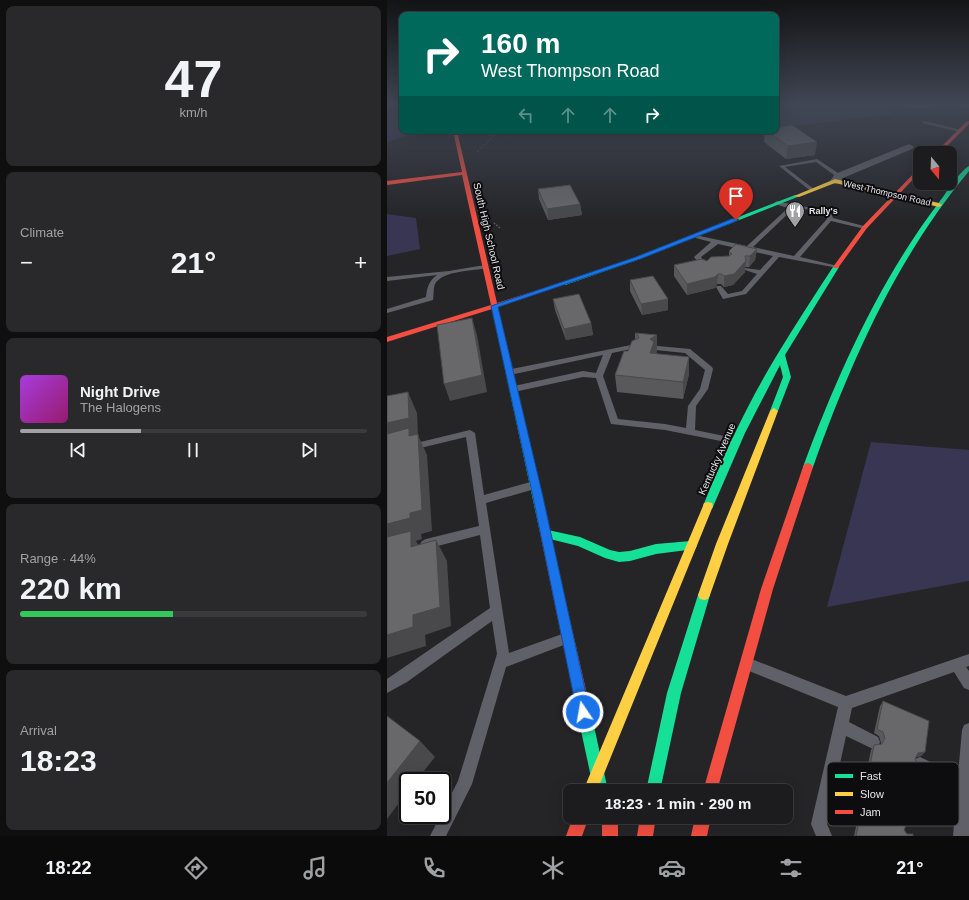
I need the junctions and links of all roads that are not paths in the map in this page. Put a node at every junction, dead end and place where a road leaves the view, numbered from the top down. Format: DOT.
graph roads {
  1 [pos="457,143"];
  2 [pos="909,147"];
  3 [pos="969,168"];
  4 [pos="463,173"];
  5 [pos="913,176"];
  6 [pos="837,178"];
  7 [pos="387,183"];
  8 [pos="812,190"];
  9 [pos="896,194"];
  10 [pos="777,203"];
  11 [pos="939,205"];
  12 [pos="792,207"];
  13 [pos="830,219"];
  14 [pos="865,227"];
  15 [pos="695,237"];
  16 [pos="717,241"];
  17 [pos="749,248"];
  18 [pos="778,254"];
  19 [pos="697,257"];
  20 [pos="705,258"];
  21 [pos="796,258"];
  22 [pos="485,267"];
  23 [pos="836,267"];
  24 [pos="706,269"];
  25 [pos="747,269"];
  26 [pos="456,271"];
  27 [pos="762,273"];
  28 [pos="387,278"];
  29 [pos="719,287"];
  30 [pos="495,306"];
  31 [pos="387,311"];
  32 [pos="387,340"];
  33 [pos="609,351"];
  34 [pos="635,354"];
  35 [pos="781,355"];
  36 [pos="656,356"];
  37 [pos="700,361"];
  38 [pos="510,372"];
  39 [pos="599,376"];
  40 [pos="514,389"];
  41 [pos="690,431"];
  42 [pos="736,441"];
  43 [pos="402,449"];
  44 [pos="535,485"];
  45 [pos="480,500"];
  46 [pos="484,529"];
  47 [pos="546,534"];
  48 [pos="691,546"];
  49 [pos="416,547"];
  50 [pos="496,611"];
  51 [pos="568,638"];
  52 [pos="500,662"];
  53 [pos="745,662"];
  54 [pos="963,662"];
  55 [pos="969,683"];
  56 [pos="387,686"];
  57 [pos="847,703"];
  58 [pos="841,726"];
  59 [pos="969,730"];
  60 [pos="873,742"];
  61 [pos="833,762"];
  62 [pos="597,774"];
  63 [pos="959,783"];
  64 [pos="593,784"];
  65 [pos="599,784"];
  66 [pos="654,784"];
  67 [pos="712,784"];
  68 [pos="965,786"];
  69 [pos="827,791"];
  70 [pos="578,824"];
  71 [pos="609,824"];
  72 [pos="610,824"];
  73 [pos="647,824"];
  74 [pos="702,824"];
  75 [pos="438,836"];
  76 [pos="574,836"];
  77 [pos="610,836"];
  78 [pos="613,836"];
  79 [pos="645,836"];
  80 [pos="699,836"];
  81 [pos="824,836"];
  82 [pos="961,836"];
  1 -- 4 [label="main road, South High School Road"];
  2 -- 6 [label="street, West Thompson Road"];
  3 -- 11 [label="main road"];
  4 -- 7 [label="main road"];
  4 -- 22 [label="main road, South High School Road"];
  5 -- 9 [label="main road, Kentucky Avenue"];
  6 -- 8 [label="main road, West Thompson Road"];
  6 -- 8 [label="lane"];
  6 -- 9 [label="main road, West Thompson Road"];
  8 -- 10 [label="main road, West Thompson Road"];
  9 -- 11 [label="main road, West Thompson Road"];
  9 -- 14 [label="main road, Kentucky Avenue"];
  10 -- 12 [label="lane"];
  10 -- 15 [label="main road, West Thompson Road"];
  11 -- 53 [label="main road"];
  12 -- 13 [label="lane"];
  12 -- 17 [label="lane"];
  13 -- 14 [label="lane"];
  13 -- 21 [label="lane"];
  14 -- 23 [label="main road, Kentucky Avenue"];
  15 -- 16 [label="lane"];
  15 -- 30 [label="main road, West Thompson Road"];
  16 -- 17 [label="lane"];
  16 -- 19 [label="lane"];
  17 -- 18 [label="lane"];
  18 -- 21 [label="lane"];
  18 -- 27 [label="lane"];
  19 -- 20 [label="lane"];
  19 -- 24 [label="lane"];
  21 -- 23 [label="lane"];
  22 -- 26 [label="lane"];
  22 -- 30 [label="main road, South High School Road"];
  23 -- 35 [label="main road, Kentucky Avenue"];
  25 -- 27 [label="lane"];
  26 -- 28 [label="lane"];
  26 -- 31 [label="lane"];
  27 -- 29 [label="lane"];
  30 -- 32 [label="main road, West Thompson Road"];
  30 -- 38 [label="main road, South High School Road"];
  33 -- 34 [label="lane"];
  33 -- 37 [label="lane"];
  33 -- 38 [label="lane"];
  33 -- 39 [label="lane"];
  35 -- 42 [label="main road, Kentucky Avenue"];
  35 -- 66 [label="main road"];
  36 -- 37 [label="lane"];
  37 -- 41 [label="lane"];
  38 -- 40 [label="main road, South High School Road"];
  39 -- 40 [label="lane"];
  39 -- 41 [label="lane"];
  40 -- 44 [label="main road, South High School Road"];
  41 -- 42 [label="lane"];
  42 -- 48 [label="main road, Kentucky Avenue"];
  43 -- 45 [label="lane"];
  44 -- 45 [label="lane"];
  44 -- 47 [label="main road, South High School Road"];
  45 -- 46 [label="lane"];
  46 -- 49 [label="lane"];
  46 -- 50 [label="lane"];
  47 -- 48 [label="main road"];
  47 -- 51 [label="main road, South High School Road"];
  48 -- 62 [label="main road, Kentucky Avenue"];
  50 -- 52 [label="lane"];
  50 -- 56 [label="lane"];
  51 -- 52 [label="lane"];
  51 -- 62 [label="main road, South High School Road"];
  52 -- 75 [label="lane"];
  53 -- 57 [label="lane"];
  53 -- 67 [label="main road"];
  54 -- 55 [label="lane"];
  54 -- 57 [label="lane"];
  57 -- 58 [label="lane"];
  58 -- 60 [label="lane"];
  58 -- 61 [label="lane"];
  59 -- 68 [label="lane"];
  62 -- 64 [label="main road, Kentucky Avenue"];
  62 -- 65 [label="main road, South High School Road"];
  63 -- 68 [label="lane"];
  68 -- 82 [label="lane"];
  69 -- 81 [label="lane"];
  70 -- 76 [label="main road"];
  71 -- 77 [label="main road"];
  72 -- 78 [label="main road"];
  73 -- 79 [label="main road"];
  74 -- 80 [label="main road"];
}
